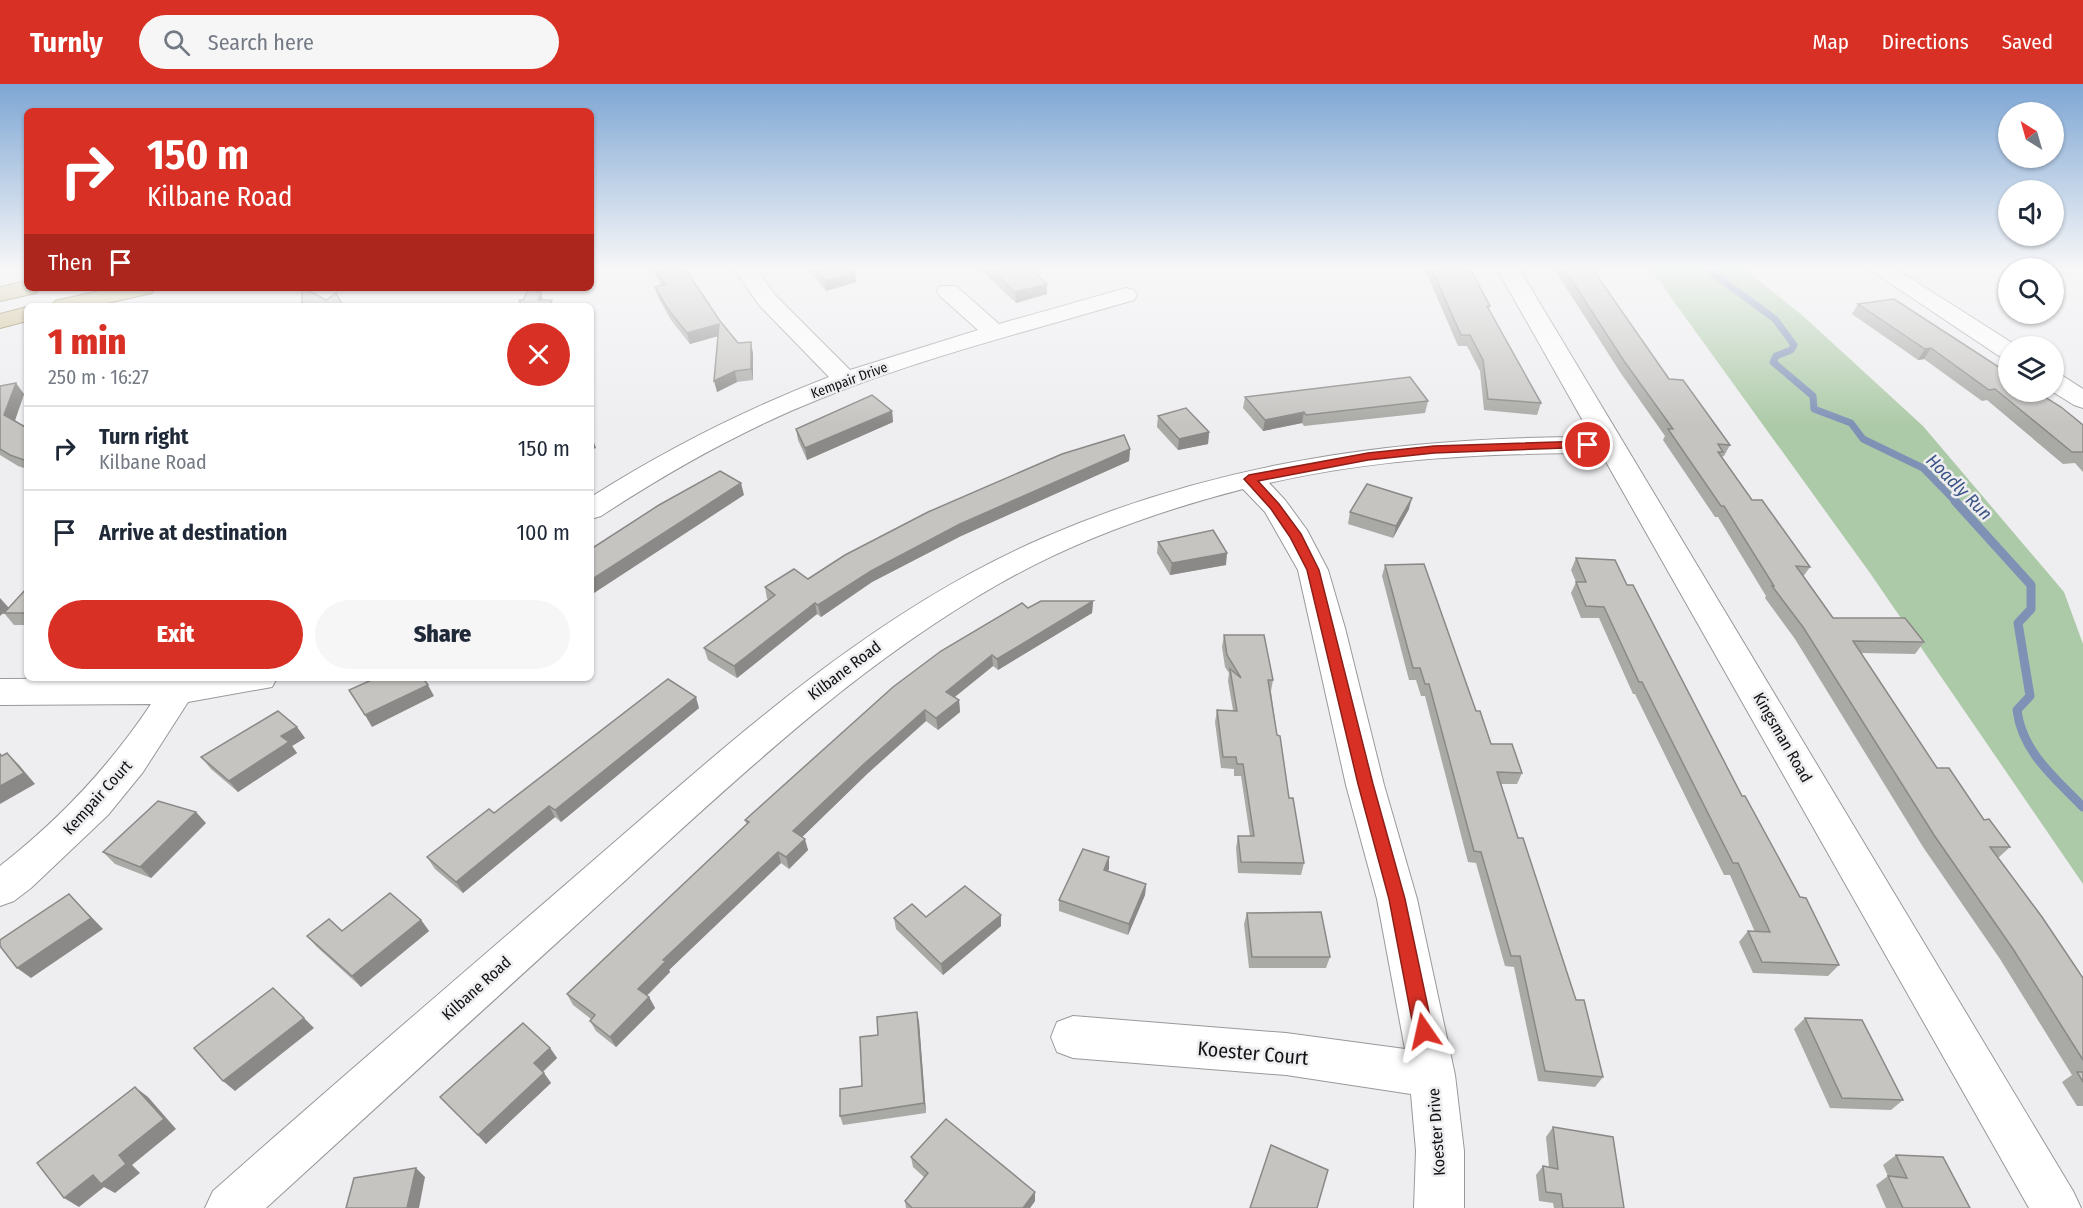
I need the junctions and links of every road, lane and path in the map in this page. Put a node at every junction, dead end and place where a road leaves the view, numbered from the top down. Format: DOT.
graph roads {
  1 [pos="786,319"];
  2 [pos="981,319"];
  3 [pos="1042,319"];
  4 [pos="1538,319"];
  5 [pos="1959,319"];
  6 [pos="996,333"];
  7 [pos="1998,345"];
  8 [pos="846,380"];
  9 [pos="2083,380"];
  10 [pos="2064,381"];
  11 [pos="2064,388"];
  12 [pos="2083,400"];
  13 [pos="1611,445"];
  14 [pos="1249,479"];
  15 [pos="594,508"];
  16 [pos="241,681"];
  17 [pos="177,691"];
  18 [pos="0,692"];
  19 [pos="0,889"];
  20 [pos="1073,1037"];
  21 [pos="1432,1075"];
  22 [pos="230,1208"];
  23 [pos="1439,1208"];
  24 [pos="2056,1208"];
  1 -- 8 [label="street"];
  2 -- 6 [label="street"];
  3 -- 6 [label="street, Kempair Drive"];
  4 -- 13 [label="street, Kingsman Road"];
  5 -- 7 [label="street"];
  6 -- 8 [label="street, Kempair Drive"];
  8 -- 15 [label="street, Kempair Drive"];
  9 -- 10 [label="street"];
  11 -- 12 [label="street"];
  13 -- 14 [label="street, Kilbane Road"];
  13 -- 24 [label="street, Kingsman Road"];
  14 -- 21 [label="street, Koester Drive"];
  14 -- 22 [label="street, Kilbane Road"];
  16 -- 17 [label="street"];
  17 -- 18 [label="street"];
  17 -- 19 [label="street, Kempair Court"];
  20 -- 21 [label="street, Koester Court"];
  21 -- 23 [label="street, Koester Drive"];
}
